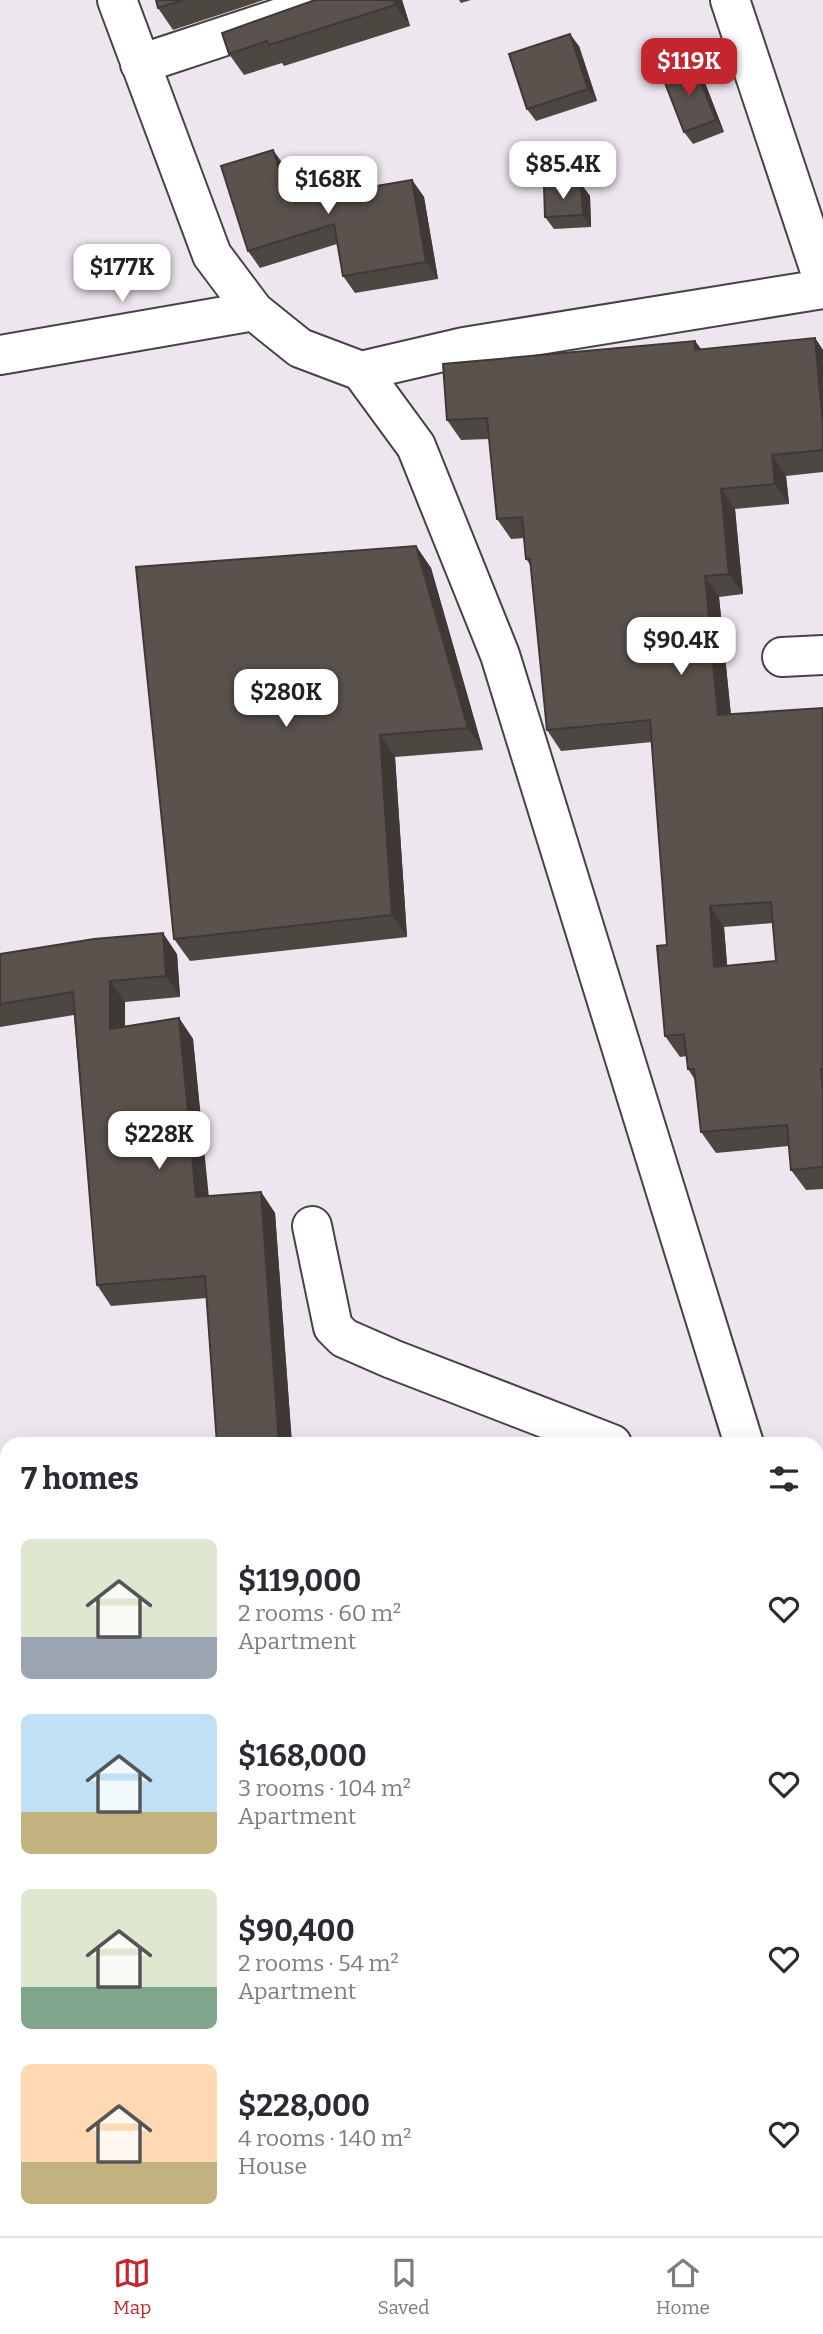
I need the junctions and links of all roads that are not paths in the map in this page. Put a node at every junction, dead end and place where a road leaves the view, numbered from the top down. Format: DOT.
graph roads {
  1 [pos="334,0"];
  2 [pos="730,0"];
  3 [pos="127,3"];
  4 [pos="140,64"];
  5 [pos="823,279"];
  6 [pos="823,289"];
  7 [pos="254,311"];
  8 [pos="0,355"];
  9 [pos="361,371"];
  10 [pos="823,655"];
  11 [pos="782,657"];
  12 [pos="312,1226"];
  13 [pos="594,1437"];
  14 [pos="742,1437"];
  1 -- 4 [label="street"];
  2 -- 5 [label="street"];
  3 -- 4 [label="street"];
  4 -- 7 [label="street"];
  6 -- 9 [label="street"];
  7 -- 8 [label="street"];
  7 -- 9 [label="street"];
  9 -- 14 [label="street"];
  10 -- 11 [label="street"];
  12 -- 13 [label="street"];
}
